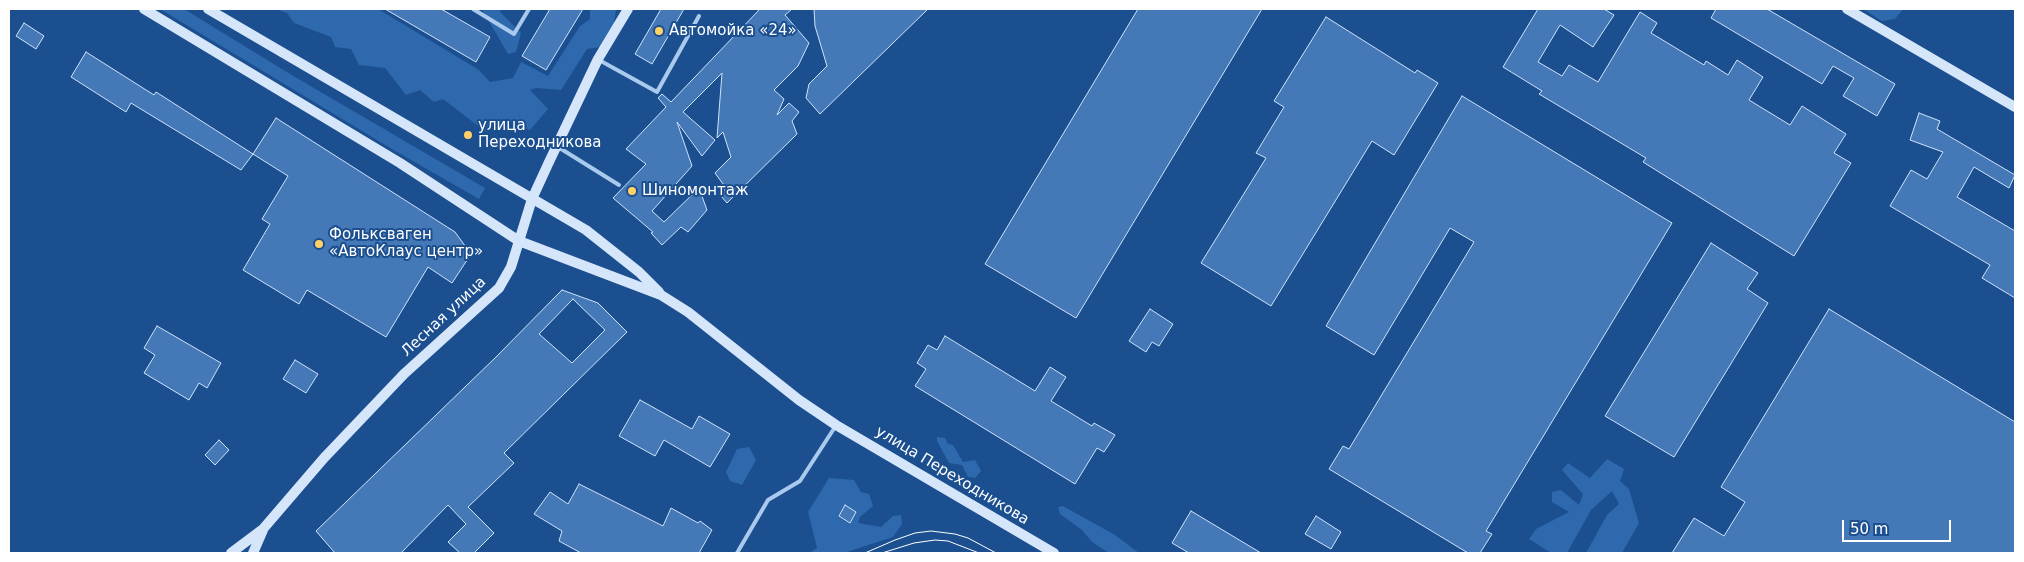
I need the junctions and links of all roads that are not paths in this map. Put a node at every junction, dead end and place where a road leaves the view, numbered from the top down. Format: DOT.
graph roads {
  1 [pos="144,9"];
  2 [pos="208,9"];
  3 [pos="473,9"];
  4 [pos="529,9"];
  5 [pos="628,9"];
  6 [pos="1847,9"];
  7 [pos="699,16"];
  8 [pos="598,59"];
  9 [pos="2015,107"];
  10 [pos="556,145"];
  11 [pos="619,185"];
  12 [pos="532,199"];
  13 [pos="519,242"];
  14 [pos="662,295"];
  15 [pos="836,425"];
  16 [pos="263,529"];
  17 [pos="231,553"];
  18 [pos="253,553"];
  19 [pos="738,553"];
  20 [pos="1054,553"];
  1 -- 13 [label="main road"];
  2 -- 12 [label="main road"];
  3 -- 4 [label="lane"];
  5 -- 8 [label="main road, Лесная улица"];
  6 -- 9 [label="main road"];
  7 -- 8 [label="lane"];
  8 -- 10 [label="main road, Лесная улица"];
  10 -- 11 [label="lane"];
  10 -- 12 [label="main road, Лесная улица"];
  12 -- 13 [label="main road, Лесная улица"];
  12 -- 14 [label="main road"];
  13 -- 14 [label="main road"];
  13 -- 16 [label="main road, Лесная улица"];
  14 -- 15 [label="main road, улица Переходникова"];
  15 -- 19 [label="lane"];
  15 -- 20 [label="main road, улица Переходникова"];
  16 -- 17 [label="main road"];
  16 -- 18 [label="main road"];
}
